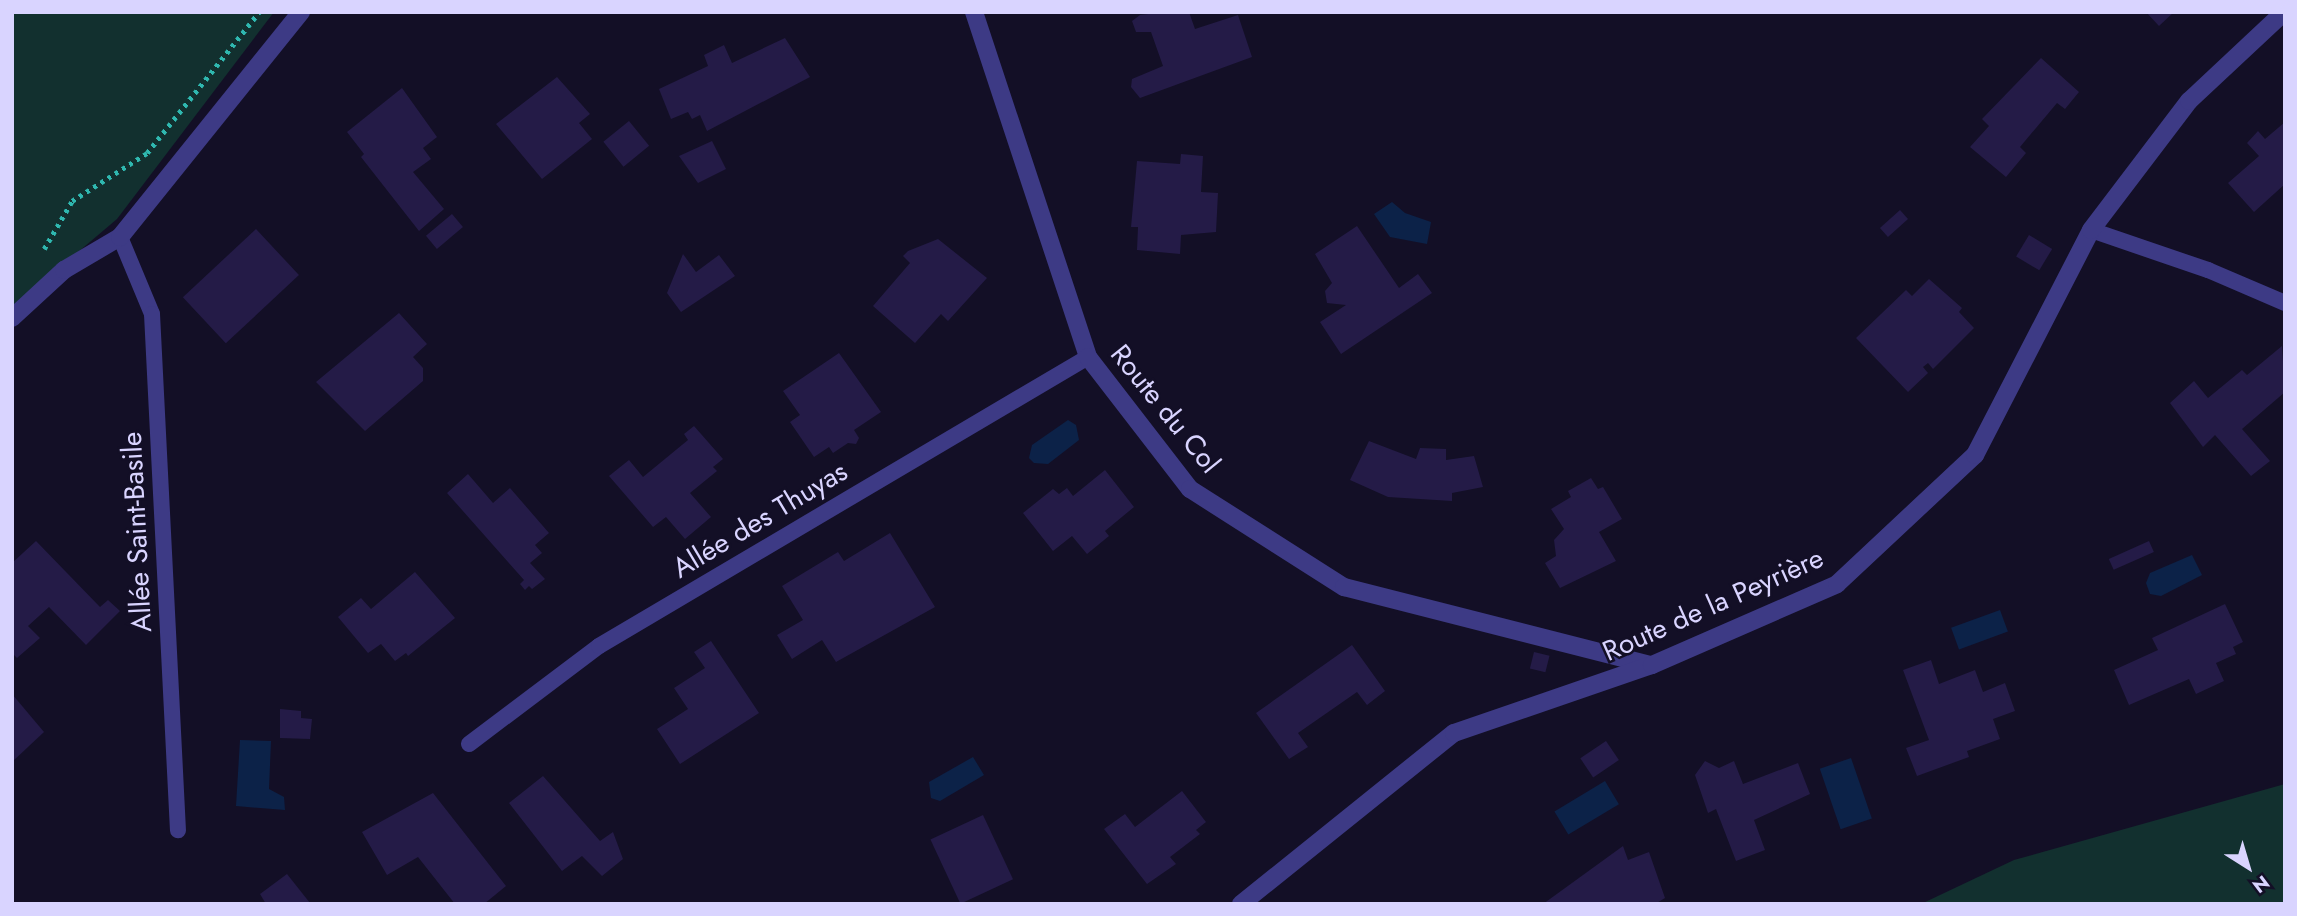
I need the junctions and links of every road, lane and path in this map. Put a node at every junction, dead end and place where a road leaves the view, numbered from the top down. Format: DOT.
graph roads {
  1 [pos="259,12"];
  2 [pos="301,12"];
  3 [pos="974,12"];
  4 [pos="2284,12"];
  5 [pos="2091,230"];
  6 [pos="120,237"];
  7 [pos="43,250"];
  8 [pos="2285,303"];
  9 [pos="12,318"];
  10 [pos="1088,357"];
  11 [pos="1651,665"];
  12 [pos="469,744"];
  13 [pos="178,830"];
  14 [pos="1241,904"];
  1 -- 7 [label="path"];
  2 -- 6 [label="street"];
  3 -- 10 [label="street, Route du Col"];
  4 -- 5 [label="street, Route de la Peyrière"];
  5 -- 8 [label="lane"];
  5 -- 11 [label="street, Route de la Peyrière"];
  6 -- 9 [label="street"];
  6 -- 13 [label="lane, Allée Saint-Basile"];
  10 -- 11 [label="street, Route du Col"];
  10 -- 12 [label="lane, Allée des Thuyas"];
  11 -- 14 [label="street, Route de la Peyrière"];
}
